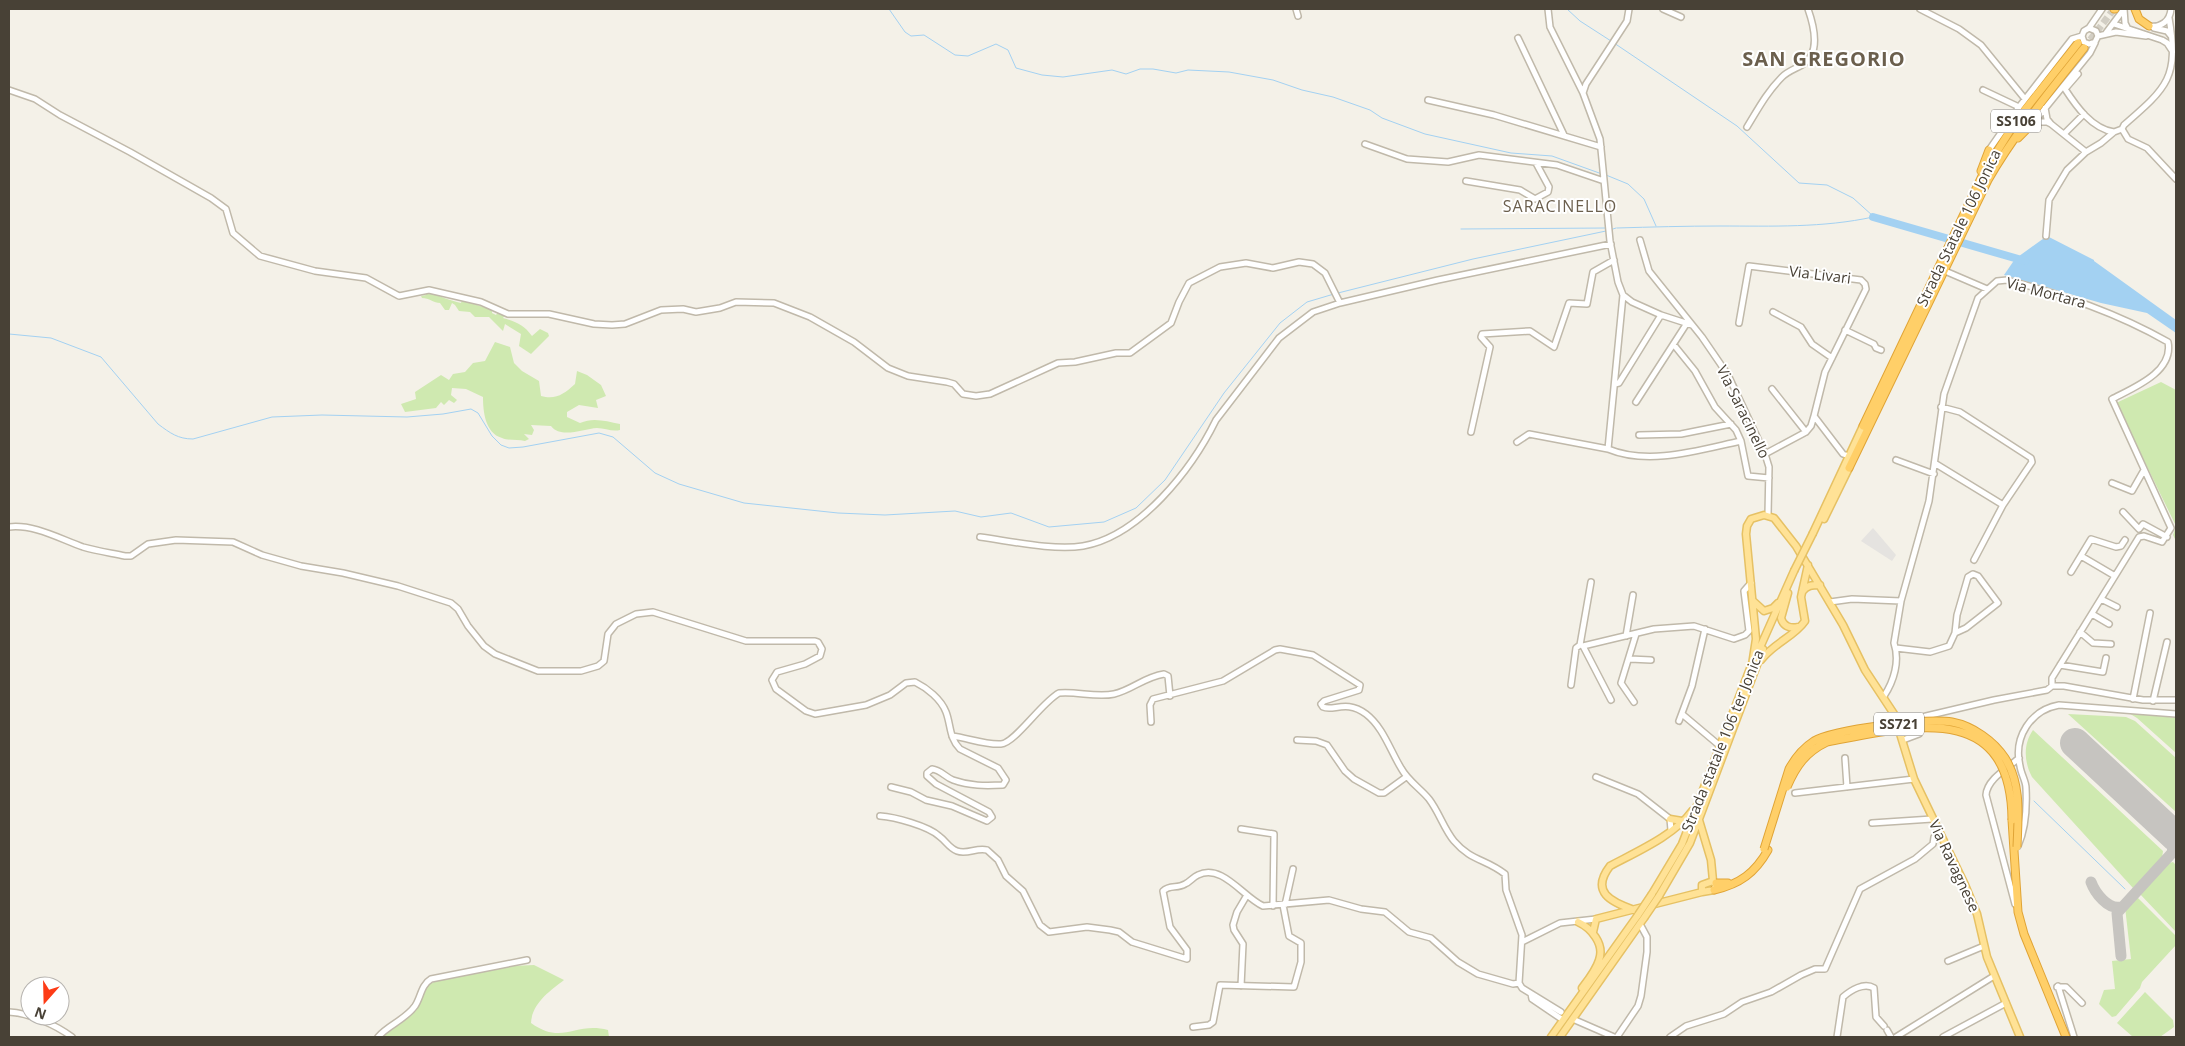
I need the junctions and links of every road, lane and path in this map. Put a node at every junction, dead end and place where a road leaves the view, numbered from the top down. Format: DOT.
graph roads {
  1 [pos="1296,9"];
  2 [pos="1548,9"];
  3 [pos="1663,9"];
  4 [pos="1808,9"];
  5 [pos="1920,9"];
  6 [pos="2102,9"];
  7 [pos="2124,9"];
  8 [pos="2135,9"];
  9 [pos="2171,9"];
  10 [pos="1630,10"];
  11 [pos="1298,16"];
  12 [pos="1681,17"];
  13 [pos="2169,18"];
  14 [pos="2114,24"];
  15 [pos="2149,26"];
  16 [pos="2127,27"];
  17 [pos="2089,28"];
  18 [pos="2116,32"];
  19 [pos="2106,33"];
  20 [pos="2154,36"];
  21 [pos="1518,38"];
  22 [pos="2080,39"];
  23 [pos="2096,39"];
  24 [pos="2173,42"];
  25 [pos="2084,48"];
  26 [pos="2173,52"];
  27 [pos="2078,74"];
  28 [pos="9,90"];
  29 [pos="1982,90"];
  30 [pos="1583,93"];
  31 [pos="2025,99"];
  32 [pos="1428,100"];
  33 [pos="2019,107"];
  34 [pos="2045,108"];
  35 [pos="2084,114"];
  36 [pos="2034,122"];
  37 [pos="2051,124"];
  38 [pos="1747,127"];
  39 [pos="2122,129"];
  40 [pos="2114,132"];
  41 [pos="2064,134"];
  42 [pos="1564,135"];
  43 [pos="1364,144"];
  44 [pos="1601,148"];
  45 [pos="1989,150"];
  46 [pos="2004,152"];
  47 [pos="2086,152"];
  48 [pos="1536,163"];
  49 [pos="1604,180"];
  50 [pos="2176,180"];
  51 [pos="1466,181"];
  52 [pos="1971,198"];
  53 [pos="1971,208"];
  54 [pos="2046,236"];
  55 [pos="1640,240"];
  56 [pos="1610,242"];
  57 [pos="1614,260"];
  58 [pos="1945,262"];
  59 [pos="1945,271"];
  60 [pos="1987,289"];
  61 [pos="1623,295"];
  62 [pos="1340,303"];
  63 [pos="1773,312"];
  64 [pos="1661,315"];
  65 [pos="1739,323"];
  66 [pos="1690,324"];
  67 [pos="1845,330"];
  68 [pos="1674,345"];
  69 [pos="1881,350"];
  70 [pos="1832,358"];
  71 [pos="1615,384"];
  72 [pos="1772,389"];
  73 [pos="1636,402"];
  74 [pos="1941,407"];
  75 [pos="1814,416"];
  76 [pos="1731,424"];
  77 [pos="1866,427"];
  78 [pos="1471,432"];
  79 [pos="1806,432"];
  80 [pos="1638,435"];
  81 [pos="1741,441"];
  82 [pos="1517,442"];
  83 [pos="1608,449"];
  84 [pos="1766,454"];
  85 [pos="1849,456"];
  86 [pos="1896,460"];
  87 [pos="1936,464"];
  88 [pos="1849,468"];
  89 [pos="2144,470"];
  90 [pos="1934,474"];
  91 [pos="1769,478"];
  92 [pos="2112,483"];
  93 [pos="2003,505"];
  94 [pos="2123,512"];
  95 [pos="1768,515"];
  96 [pos="9,527"];
  97 [pos="1814,534"];
  98 [pos="2167,536"];
  99 [pos="980,538"];
  100 [pos="2125,540"];
  101 [pos="2081,556"];
  102 [pos="1974,560"];
  103 [pos="1808,565"];
  104 [pos="2071,572"];
  105 [pos="2115,576"];
  106 [pos="1815,577"];
  107 [pos="1591,582"];
  108 [pos="1751,582"];
  109 [pos="1820,585"];
  110 [pos="1804,588"];
  111 [pos="1786,594"];
  112 [pos="1633,595"];
  113 [pos="2101,599"];
  114 [pos="1753,601"];
  115 [pos="1901,601"];
  116 [pos="1830,602"];
  117 [pos="2117,607"];
  118 [pos="2092,614"];
  119 [pos="2150,614"];
  120 [pos="1803,624"];
  121 [pos="2109,624"];
  122 [pos="1705,629"];
  123 [pos="2080,632"];
  124 [pos="1955,633"];
  125 [pos="1636,634"];
  126 [pos="1626,636"];
  127 [pos="2167,642"];
  128 [pos="2111,644"];
  129 [pos="1582,646"];
  130 [pos="1896,648"];
  131 [pos="2106,658"];
  132 [pos="1630,659"];
  133 [pos="1651,660"];
  134 [pos="2060,665"];
  135 [pos="1753,667"];
  136 [pos="1571,685"];
  137 [pos="2052,686"];
  138 [pos="1170,696"];
  139 [pos="1884,696"];
  140 [pos="2133,699"];
  141 [pos="1611,700"];
  142 [pos="2176,700"];
  143 [pos="2153,701"];
  144 [pos="1634,702"];
  145 [pos="1682,714"];
  146 [pos="2176,714"];
  147 [pos="1679,721"];
  148 [pos="1151,722"];
  149 [pos="952,736"];
  150 [pos="1297,740"];
  151 [pos="1903,740"];
  152 [pos="1720,746"];
  153 [pos="1845,758"];
  154 [pos="2019,758"];
  155 [pos="1406,777"];
  156 [pos="1596,777"];
  157 [pos="1914,779"];
  158 [pos="891,787"];
  159 [pos="1847,787"];
  160 [pos="1795,793"];
  161 [pos="1699,802"];
  162 [pos="880,816"];
  163 [pos="1670,819"];
  164 [pos="1932,819"];
  165 [pos="1699,820"];
  166 [pos="1682,822"];
  167 [pos="1872,823"];
  168 [pos="1241,829"];
  169 [pos="1671,830"];
  170 [pos="1940,833"];
  171 [pos="2017,847"];
  172 [pos="1766,849"];
  173 [pos="1293,869"];
  174 [pos="1714,885"];
  175 [pos="1701,889"];
  176 [pos="1247,895"];
  177 [pos="1656,896"];
  178 [pos="1284,905"];
  179 [pos="1273,906"];
  180 [pos="2018,912"];
  181 [pos="1639,917"];
  182 [pos="1596,918"];
  183 [pos="1578,922"];
  184 [pos="1593,932"];
  185 [pos="1522,942"];
  186 [pos="1984,946"];
  187 [pos="527,960"];
  188 [pos="1948,961"];
  189 [pos="1994,976"];
  190 [pos="1519,983"];
  191 [pos="1241,986"];
  192 [pos="1531,994"];
  193 [pos="2006,1003"];
  194 [pos="2082,1003"];
  195 [pos="1576,1004"];
  196 [pos="9,1012"];
  197 [pos="1561,1012"];
  198 [pos="1563,1020"];
  199 [pos="1575,1020"];
  200 [pos="1193,1027"];
  201 [pos="72,1037"];
  202 [pos="378,1037"];
  203 [pos="1551,1037"];
  204 [pos="1560,1037"];
  205 [pos="1616,1037"];
  206 [pos="1670,1037"];
  207 [pos="1837,1037"];
  208 [pos="1891,1037"];
  209 [pos="1896,1037"];
  210 [pos="1943,1037"];
  211 [pos="2020,1037"];
  212 [pos="2066,1037"];
  213 [pos="2070,1037"];
  214 [pos="2074,1037"];
  1 -- 11 [label="street"];
  2 -- 30 [label="street"];
  3 -- 12 [label="street"];
  4 -- 38 [label="street"];
  5 -- 31 [label="street"];
  6 -- 17 [label="street"];
  7 -- 14 [label="street"];
  7 -- 16 [label="street"];
  8 -- 15 [label="highway"];
  9 -- 13 [label="street"];
  10 -- 30 [label="street"];
  13 -- 15 [label="street"];
  13 -- 24 [label="street"];
  14 -- 16 [label="street"];
  14 -- 18 [label="street"];
  14 -- 19 [label="street"];
  15 -- 24 [label="street"];
  16 -- 20 [label="street"];
  17 -- 22 [label="street"];
  17 -- 23 [label="street"];
  18 -- 19 [label="street"];
  18 -- 20 [label="street"];
  19 -- 23 [label="street"];
  20 -- 26 [label="street"];
  21 -- 42 [label="street"];
  22 -- 23 [label="street"];
  22 -- 31 [label="street"];
  22 -- 52 [label="highway, Strada Statale 106 Jonica / SS106"];
  23 -- 34 [label="street"];
  24 -- 26 [label="street"];
  25 -- 46 [label="highway, Strada Statale 106 Jonica / SS106"];
  26 -- 39 [label="street"];
  27 -- 35 [label="street"];
  28 -- 62 [label="street"];
  29 -- 33 [label="street"];
  30 -- 44 [label="street"];
  31 -- 33 [label="street"];
  32 -- 42 [label="street"];
  33 -- 45 [label="street"];
  34 -- 36 [label="street"];
  34 -- 37 [label="street"];
  35 -- 40 [label="street"];
  35 -- 41 [label="street"];
  36 -- 37 [label="street"];
  36 -- 46 [label="highway"];
  37 -- 41 [label="street"];
  39 -- 40 [label="street"];
  39 -- 50 [label="street"];
  40 -- 47 [label="street"];
  41 -- 47 [label="street"];
  42 -- 44 [label="street"];
  43 -- 48 [label="street"];
  44 -- 49 [label="street"];
  45 -- 52 [label="highway"];
  46 -- 53 [label="highway, Strada Statale 106 Jonica / SS106"];
  47 -- 54 [label="street"];
  48 -- 49 [label="street"];
  48 -- 51 [label="street"];
  49 -- 56 [label="street"];
  52 -- 53 [label="highway, Strada Statale 106 Jonica / SS106"];
  53 -- 58 [label="highway, Strada Statale 106 Jonica / SS106"];
  55 -- 66 [label="street, Via Saracinello"];
  56 -- 57 [label="street"];
  56 -- 62 [label="street"];
  57 -- 61 [label="street"];
  57 -- 78 [label="street"];
  58 -- 59 [label="highway, Strada Statale 106 Jonica / SS106"];
  58 -- 77 [label="highway, Strada Statale 106 Jonica / SS106"];
  59 -- 60 [label="street"];
  59 -- 77 [label="highway, Strada Statale 106 Jonica / SS106"];
  60 -- 74 [label="street, Via Mortara"];
  60 -- 89 [label="street, Via Mortara"];
  61 -- 64 [label="street"];
  61 -- 71 [label="street"];
  62 -- 99 [label="street"];
  63 -- 70 [label="street"];
  64 -- 66 [label="street"];
  64 -- 71 [label="street"];
  65 -- 67 [label="street, Via Livari"];
  66 -- 68 [label="street"];
  66 -- 84 [label="street, Via Saracinello"];
  67 -- 69 [label="street"];
  67 -- 70 [label="street, Via Livari"];
  68 -- 73 [label="street"];
  68 -- 76 [label="street"];
  70 -- 75 [label="street, Via Livari"];
  71 -- 83 [label="street"];
  72 -- 79 [label="street"];
  74 -- 87 [label="street, Via Mortara"];
  74 -- 93 [label="street"];
  75 -- 79 [label="street, Via Livari"];
  75 -- 85 [label="street"];
  76 -- 80 [label="street"];
  76 -- 81 [label="street"];
  77 -- 85 [label="main road, Strada statale 106 ter Jonica"];
  77 -- 88 [label="highway, Strada statale 106 ter Jonica"];
  79 -- 84 [label="street"];
  81 -- 83 [label="street"];
  81 -- 91 [label="street"];
  82 -- 83 [label="street"];
  84 -- 91 [label="street, Via Saracinello"];
  85 -- 97 [label="main road, Strada statale 106 ter Jonica"];
  86 -- 90 [label="street"];
  87 -- 90 [label="street, Via Mortara"];
  87 -- 93 [label="street"];
  88 -- 97 [label="main road, Strada statale 106 ter Jonica"];
  89 -- 92 [label="street"];
  89 -- 98 [label="street"];
  90 -- 115 [label="street, Via Mortara"];
  91 -- 95 [label="street, Via Saracinello"];
  93 -- 102 [label="street"];
  94 -- 98 [label="street"];
  95 -- 103 [label="main road"];
  95 -- 108 [label="main road"];
  96 -- 149 [label="street"];
  97 -- 111 [label="main road, Strada statale 106 ter Jonica, bridge"];
  98 -- 105 [label="street"];
  100 -- 101 [label="street"];
  101 -- 104 [label="street"];
  101 -- 105 [label="street"];
  103 -- 106 [label="main road"];
  103 -- 110 [label="main road"];
  105 -- 113 [label="street"];
  106 -- 109 [label="main road"];
  106 -- 110 [label="main road"];
  107 -- 129 [label="street"];
  108 -- 114 [label="main road"];
  108 -- 122 [label="street"];
  109 -- 110 [label="main road"];
  109 -- 116 [label="main road"];
  110 -- 120 [label="main road"];
  111 -- 114 [label="main road"];
  111 -- 120 [label="main road"];
  111 -- 135 [label="main road, Strada statale 106 ter Jonica"];
  112 -- 126 [label="street"];
  113 -- 117 [label="street"];
  113 -- 118 [label="street"];
  114 -- 135 [label="main road"];
  115 -- 116 [label="street"];
  115 -- 130 [label="street, Via Mortara"];
  116 -- 139 [label="main road"];
  118 -- 121 [label="street"];
  118 -- 123 [label="street"];
  119 -- 140 [label="street"];
  120 -- 135 [label="main road"];
  122 -- 125 [label="street"];
  122 -- 145 [label="street"];
  123 -- 128 [label="street"];
  123 -- 134 [label="street"];
  124 -- 124 [label="street"];
  124 -- 130 [label="street"];
  125 -- 126 [label="street"];
  125 -- 132 [label="street"];
  126 -- 129 [label="street"];
  127 -- 143 [label="street"];
  129 -- 136 [label="street"];
  129 -- 141 [label="street"];
  130 -- 139 [label="street, Via Mortara"];
  131 -- 134 [label="street"];
  132 -- 133 [label="street"];
  132 -- 144 [label="street"];
  134 -- 137 [label="street"];
  135 -- 152 [label="main road, Strada statale 106 ter Jonica"];
  135 -- 165 [label="main road, Strada statale 106 ter Jonica"];
  137 -- 140 [label="street"];
  137 -- 151 [label="street"];
  138 -- 148 [label="street"];
  138 -- 149 [label="street"];
  138 -- 155 [label="street"];
  139 -- 151 [label="main road, Via Ravagnese"];
  140 -- 143 [label="street"];
  142 -- 143 [label="street"];
  145 -- 147 [label="street"];
  145 -- 152 [label="street"];
  146 -- 154 [label="street"];
  149 -- 158 [label="street"];
  150 -- 155 [label="street"];
  151 -- 157 [label="main road, Via Ravagnese"];
  152 -- 161 [label="main road, Strada statale 106 ter Jonica"];
  153 -- 159 [label="street"];
  154 -- 171 [label="street"];
  154 -- 180 [label="street"];
  155 -- 185 [label="street"];
  156 -- 163 [label="street"];
  157 -- 159 [label="street"];
  157 -- 164 [label="main road, Via Ravagnese"];
  159 -- 160 [label="street"];
  161 -- 166 [label="main road"];
  161 -- 177 [label="main road, Strada statale 106 ter Jonica"];
  162 -- 176 [label="street"];
  163 -- 166 [label="main road"];
  163 -- 169 [label="street"];
  164 -- 167 [label="street"];
  164 -- 170 [label="main road, Via Ravagnese"];
  165 -- 174 [label="main road"];
  165 -- 177 [label="main road, Strada statale 106 ter Jonica"];
  166 -- 169 [label="main road"];
  168 -- 179 [label="street"];
  169 -- 181 [label="main road"];
  170 -- 186 [label="main road, Via Ravagnese"];
  170 -- 206 [label="street"];
  171 -- 172 [label="highway, SS721, bridge"];
  171 -- 213 [label="highway, SS721"];
  172 -- 174 [label="highway, SS721"];
  172 -- 180 [label="highway, SS721, bridge"];
  173 -- 178 [label="street"];
  174 -- 175 [label="main road, SS721"];
  174 -- 175 [label="main road, SS721"];
  175 -- 181 [label="main road, SS721"];
  176 -- 179 [label="street"];
  176 -- 191 [label="street"];
  177 -- 181 [label="main road, Strada statale 106 ter Jonica, bridge"];
  178 -- 179 [label="street"];
  178 -- 190 [label="street"];
  178 -- 191 [label="street"];
  180 -- 212 [label="highway, SS721"];
  181 -- 182 [label="main road, SS721"];
  181 -- 195 [label="main road, Strada statale 106 ter Jonica"];
  181 -- 204 [label="main road, Strada statale 106 ter Jonica"];
  181 -- 205 [label="street"];
  182 -- 183 [label="street, SS721"];
  182 -- 184 [label="main road"];
  183 -- 184 [label="main road"];
  183 -- 185 [label="street, SS721"];
  184 -- 195 [label="main road"];
  185 -- 190 [label="street"];
  186 -- 188 [label="street"];
  186 -- 189 [label="main road, Via Ravagnese"];
  187 -- 202 [label="street"];
  189 -- 193 [label="main road, Via Ravagnese"];
  189 -- 209 [label="street"];
  190 -- 192 [label="street"];
  191 -- 200 [label="street"];
  192 -- 197 [label="street"];
  192 -- 198 [label="street"];
  193 -- 210 [label="street"];
  193 -- 211 [label="main road, Via Ravagnese"];
  194 -- 214 [label="street"];
  195 -- 198 [label="main road, Strada statale 106 ter Jonica"];
  196 -- 201 [label="street"];
  198 -- 203 [label="main road, Strada statale 106 ter Jonica"];
  199 -- 205 [label="street"];
  207 -- 208 [label="street"];
}
